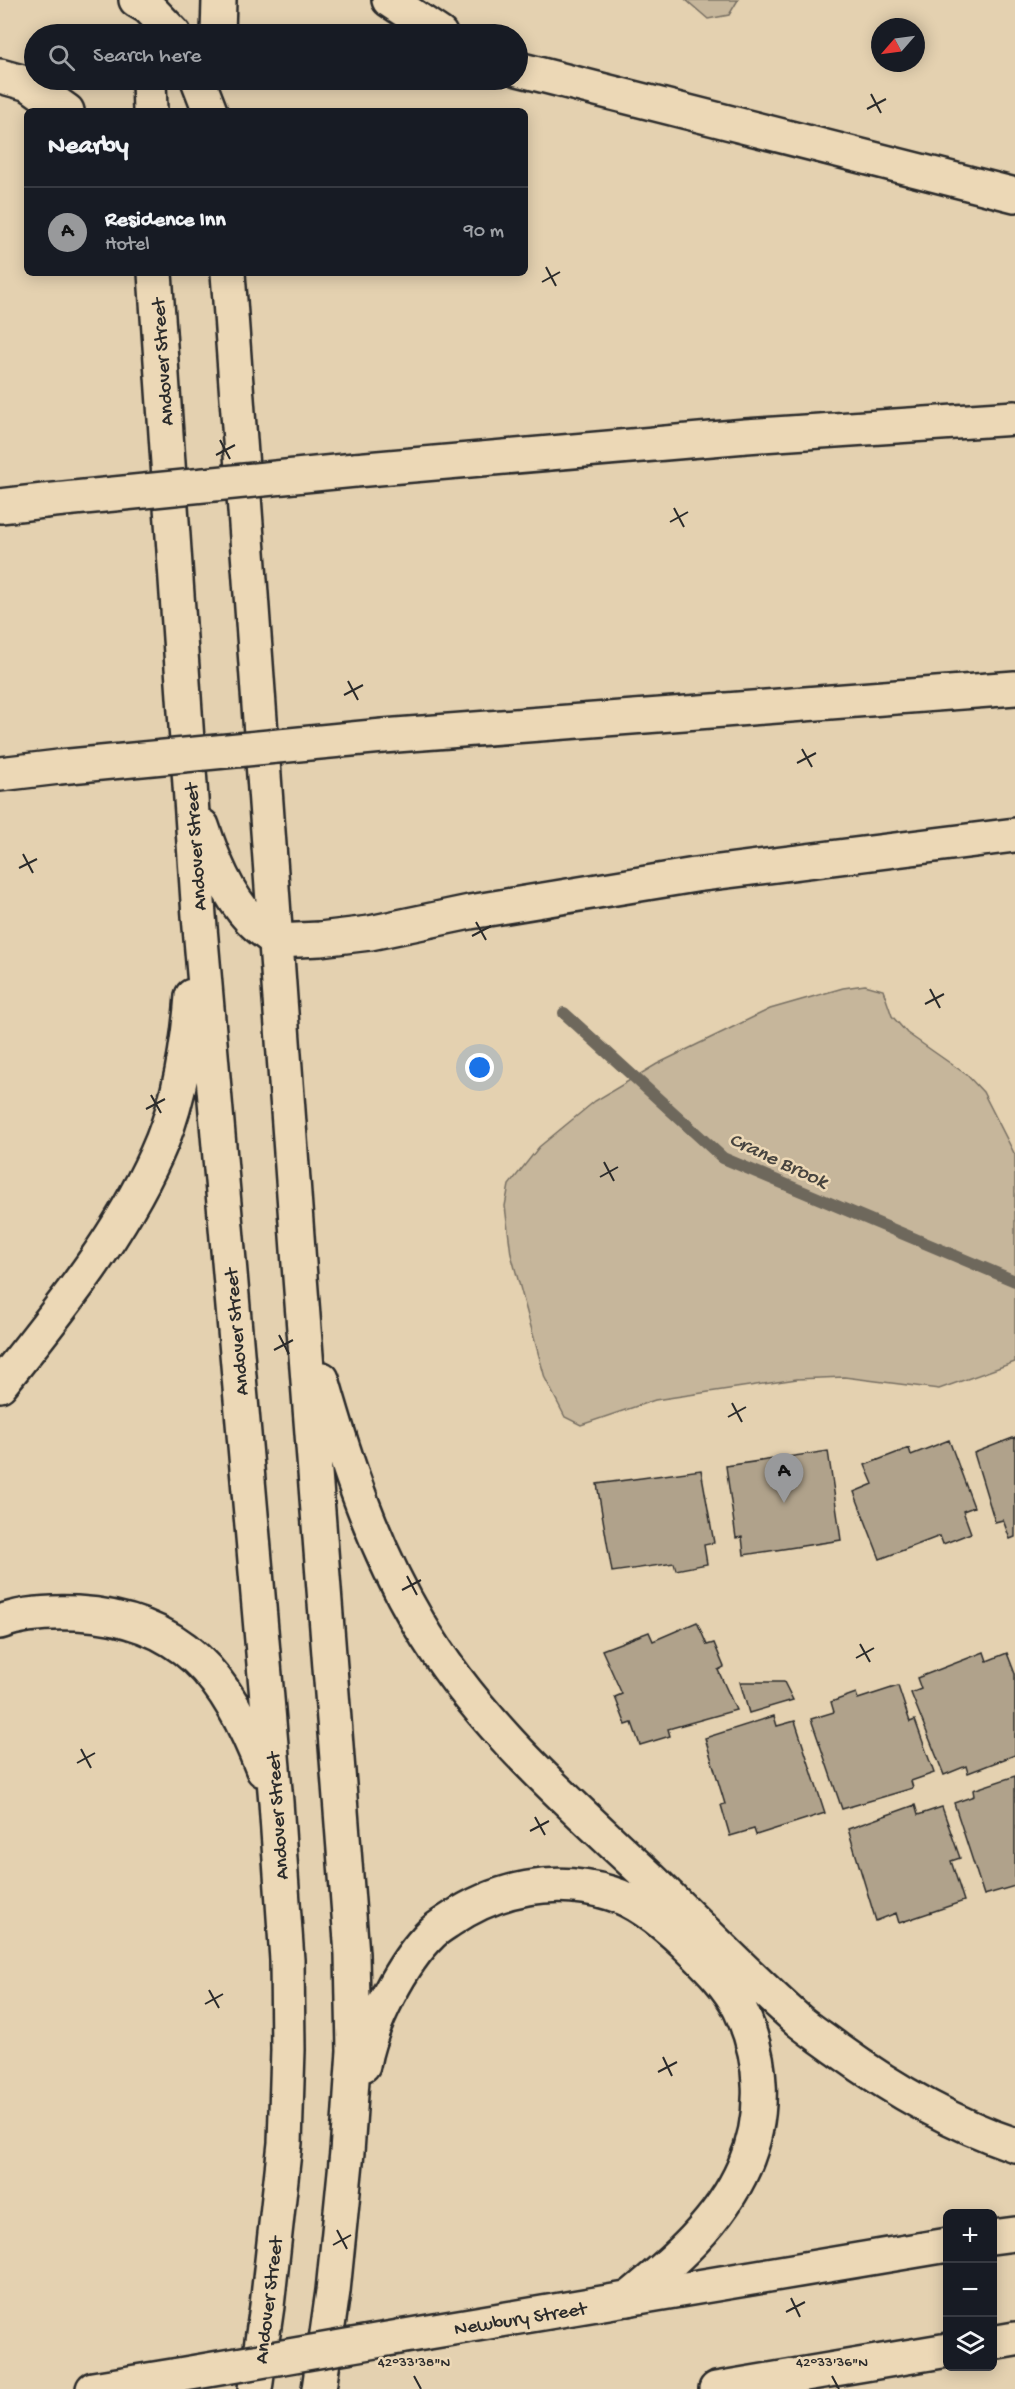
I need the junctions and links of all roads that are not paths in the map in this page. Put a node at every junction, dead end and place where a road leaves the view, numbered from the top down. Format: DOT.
graph roads {
  1 [pos="219,0"];
  2 [pos="389,0"];
  3 [pos="145,10"];
  4 [pos="162,24"];
  5 [pos="219,24"];
  6 [pos="425,24"];
  7 [pos="528,72"];
  8 [pos="0,76"];
  9 [pos="24,83"];
  10 [pos="37,90"];
  11 [pos="149,90"];
  12 [pos="202,90"];
  13 [pos="220,90"];
  14 [pos="63,108"];
  15 [pos="150,108"];
  16 [pos="209,108"];
  17 [pos="221,108"];
  18 [pos="1015,195"];
  19 [pos="154,276"];
  20 [pos="228,276"];
  21 [pos="1015,418"];
  22 [pos="0,506"];
  23 [pos="1015,687"];
  24 [pos="0,774"];
  25 [pos="189,785"];
  26 [pos="1015,835"];
  27 [pos="199,916"];
  28 [pos="276,941"];
  29 [pos="298,1264"];
  30 [pos="0,1385"];
  31 [pos="0,1623"];
  32 [pos="276,1802"];
  33 [pos="1015,2145"];
  34 [pos="347,2152"];
  35 [pos="1015,2234"];
  36 [pos="997,2236"];
  37 [pos="943,2246"];
  38 [pos="628,2299"];
  39 [pos="1015,2339"];
  40 [pos="997,2342"];
  41 [pos="943,2351"];
  42 [pos="93,2389"];
  43 [pos="255,2389"];
  44 [pos="319,2389"];
  45 [pos="716,2389"];
  1 -- 5 [label="main road"];
  2 -- 6 [label="main road"];
  3 -- 4 [label="main road"];
  7 -- 18 [label="main road"];
  8 -- 9 [label="main road"];
  10 -- 14 [label="main road"];
  11 -- 15 [label="main road"];
  12 -- 16 [label="main road"];
  13 -- 17 [label="main road"];
  19 -- 25 [label="main road, Andover Street"];
  20 -- 28 [label="main road"];
  21 -- 22 [label="main road, bridge"];
  23 -- 24 [label="main road, bridge"];
  25 -- 27 [label="main road, Andover Street"];
  25 -- 28 [label="main road"];
  26 -- 28 [label="main road"];
  27 -- 30 [label="main road"];
  27 -- 32 [label="main road, Andover Street"];
  28 -- 29 [label="main road"];
  29 -- 33 [label="main road"];
  29 -- 34 [label="main road"];
  31 -- 32 [label="main road"];
  32 -- 43 [label="main road, Andover Street"];
  34 -- 38 [label="main road"];
  34 -- 44 [label="main road"];
  35 -- 36 [label="main road"];
  37 -- 38 [label="main road, Newbury Street"];
  38 -- 42 [label="main road, Newbury Street, bridge"];
  39 -- 40 [label="main road"];
  41 -- 45 [label="main road"];
}
